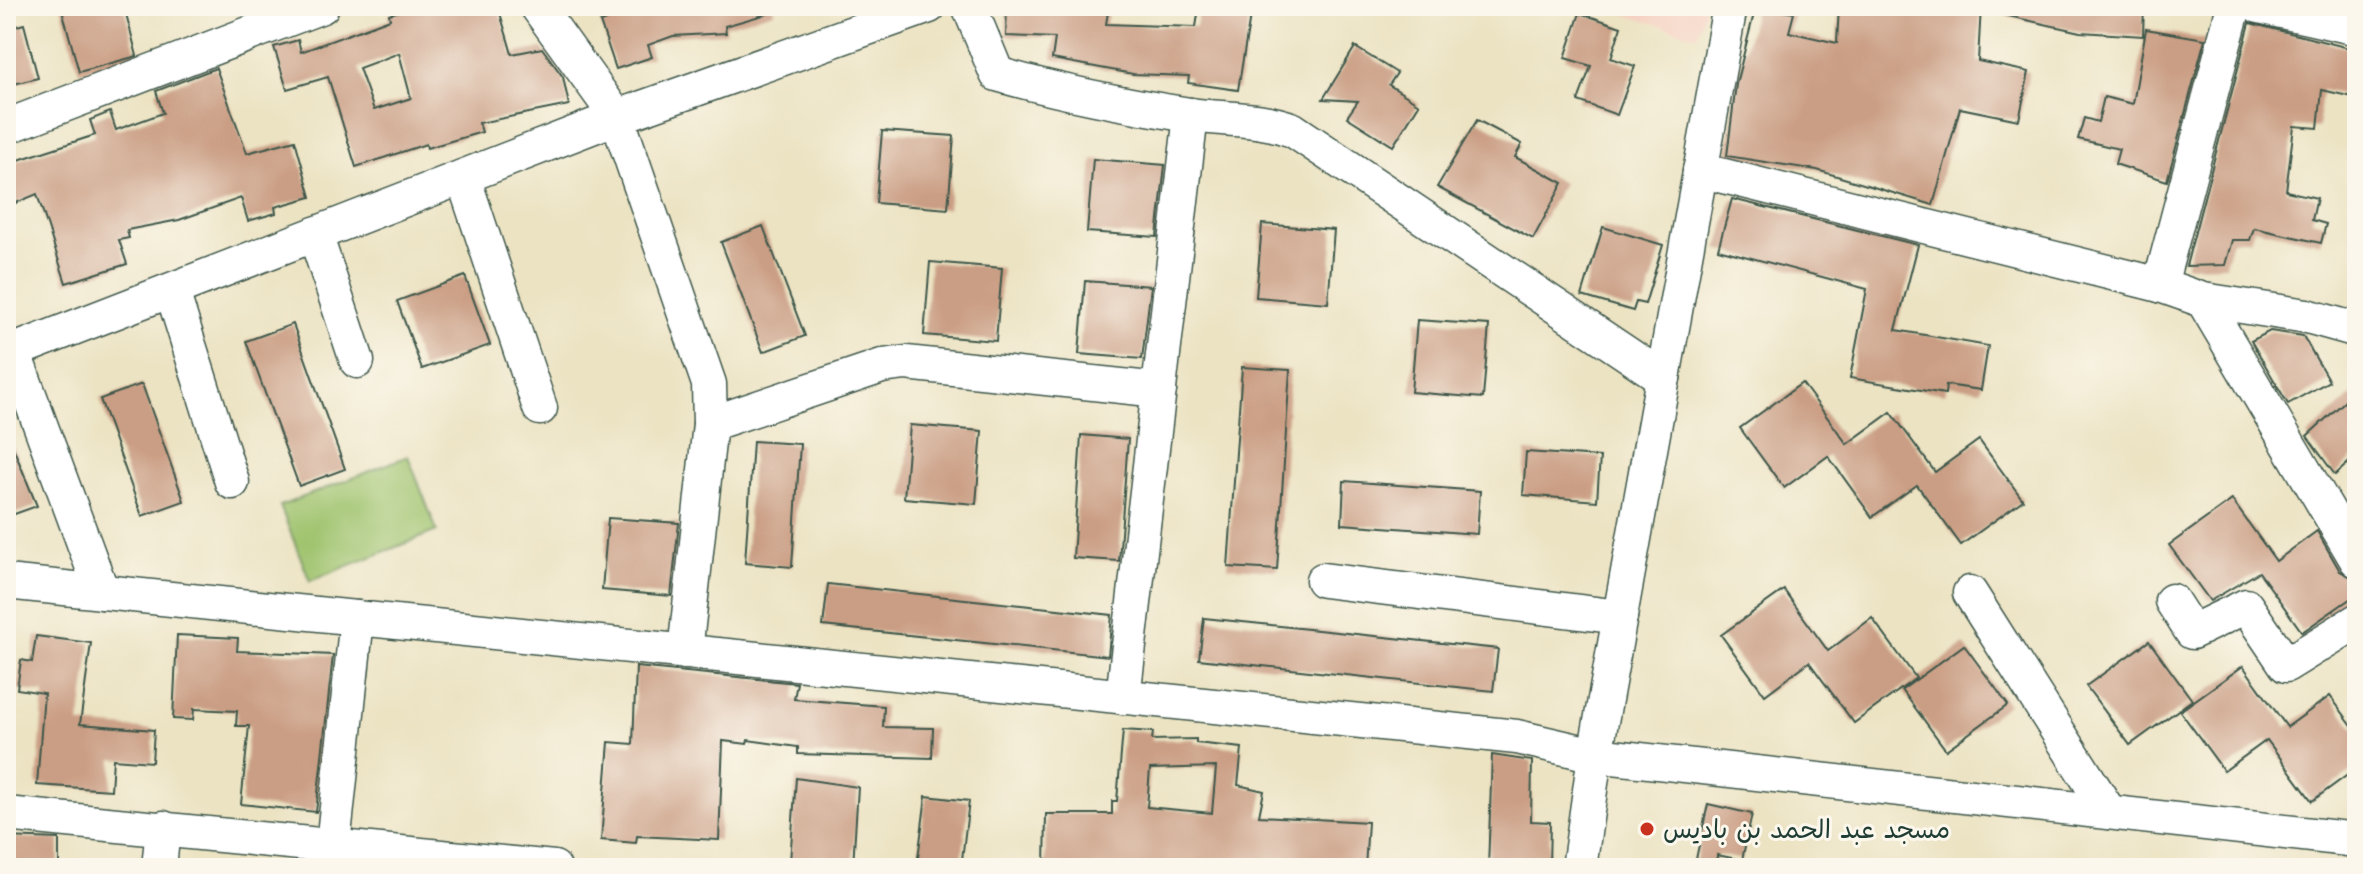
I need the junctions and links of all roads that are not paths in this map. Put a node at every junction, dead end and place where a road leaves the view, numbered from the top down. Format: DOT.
graph roads {
  1 [pos="322,6"];
  2 [pos="537,6"];
  3 [pos="929,6"];
  4 [pos="969,6"];
  5 [pos="1730,6"];
  6 [pos="2234,6"];
  7 [pos="2259,6"];
  8 [pos="2357,28"];
  9 [pos="1191,115"];
  10 [pos="617,117"];
  11 [pos="6,127"];
  12 [pos="1700,170"];
  13 [pos="463,177"];
  14 [pos="315,234"];
  15 [pos="2160,285"];
  16 [pos="172,291"];
  17 [pos="2203,300"];
  18 [pos="2357,330"];
  19 [pos="10,353"];
  20 [pos="357,361"];
  21 [pos="1663,378"];
  22 [pos="1159,390"];
  23 [pos="540,408"];
  24 [pos="710,424"];
  25 [pos="232,482"];
  26 [pos="2357,560"];
  27 [pos="1323,580"];
  28 [pos="6,582"];
  29 [pos="102,592"];
  30 [pos="1970,593"];
  31 [pos="2172,601"];
  32 [pos="1620,617"];
  33 [pos="357,618"];
  34 [pos="2357,621"];
  35 [pos="685,652"];
  36 [pos="1123,697"];
  37 [pos="1595,755"];
  38 [pos="2109,812"];
  39 [pos="6,814"];
  40 [pos="163,828"];
  41 [pos="2357,840"];
  42 [pos="333,845"];
  43 [pos="159,868"];
  44 [pos="554,868"];
  45 [pos="1579,868"];
  1 -- 11 [label="street"];
  2 -- 10 [label="street"];
  3 -- 10 [label="street"];
  4 -- 9 [label="street"];
  5 -- 12 [label="street"];
  6 -- 15 [label="street"];
  7 -- 8 [label="street"];
  9 -- 21 [label="street"];
  9 -- 22 [label="street"];
  10 -- 13 [label="street"];
  10 -- 24 [label="street"];
  12 -- 15 [label="street"];
  12 -- 21 [label="street"];
  13 -- 14 [label="street"];
  13 -- 23 [label="street"];
  14 -- 16 [label="street"];
  14 -- 20 [label="street"];
  15 -- 17 [label="street"];
  16 -- 19 [label="street"];
  16 -- 25 [label="street"];
  17 -- 18 [label="street"];
  17 -- 26 [label="street"];
  19 -- 29 [label="street"];
  21 -- 32 [label="street"];
  22 -- 24 [label="street"];
  22 -- 36 [label="street"];
  24 -- 35 [label="street"];
  27 -- 32 [label="street"];
  28 -- 29 [label="street"];
  29 -- 33 [label="street"];
  30 -- 38 [label="street"];
  31 -- 34 [label="street"];
  32 -- 37 [label="street"];
  33 -- 35 [label="street"];
  33 -- 42 [label="street"];
  35 -- 36 [label="street"];
  36 -- 37 [label="street"];
  37 -- 38 [label="street"];
  37 -- 45 [label="street"];
  38 -- 41 [label="street"];
  39 -- 40 [label="street"];
  40 -- 42 [label="street"];
  40 -- 43 [label="street"];
  42 -- 44 [label="street"];
}
